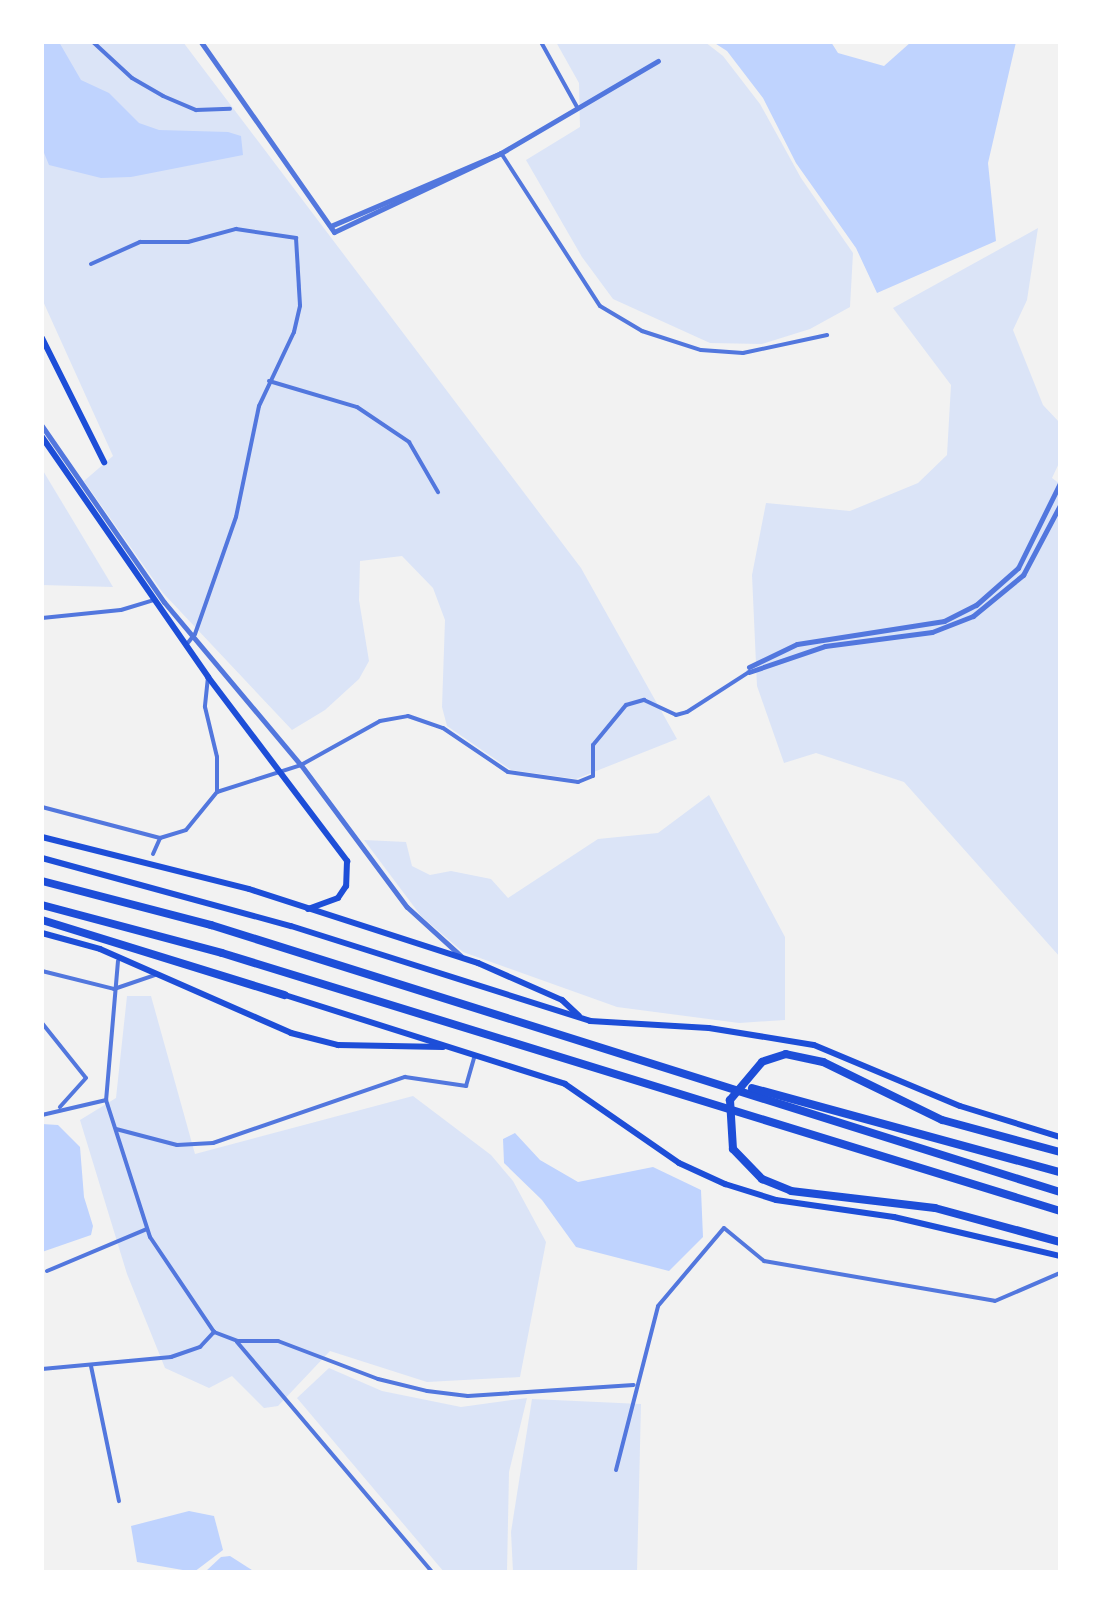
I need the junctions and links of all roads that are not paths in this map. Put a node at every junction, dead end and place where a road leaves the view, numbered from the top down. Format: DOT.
graph roads {
  1 [pos="93,42"];
  2 [pos="201,42"];
  3 [pos="541,42"];
  4 [pos="658,61"];
  5 [pos="577,107"];
  6 [pos="230,109"];
  7 [pos="501,153"];
  8 [pos="91,264"];
  9 [pos="827,335"];
  10 [pos="42,338"];
  11 [pos="268,381"];
  12 [pos="42,426"];
  13 [pos="42,437"];
  14 [pos="104,462"];
  15 [pos="1060,483"];
  16 [pos="438,492"];
  17 [pos="1060,505"];
  18 [pos="154,600"];
  19 [pos="42,618"];
  20 [pos="195,634"];
  21 [pos="186,645"];
  22 [pos="749,670"];
  23 [pos="208,676"];
  24 [pos="301,765"];
  25 [pos="283,771"];
  26 [pos="217,792"];
  27 [pos="42,807"];
  28 [pos="42,837"];
  29 [pos="160,838"];
  30 [pos="153,854"];
  31 [pos="42,858"];
  32 [pos="42,880"];
  33 [pos="42,905"];
  34 [pos="308,909"];
  35 [pos="42,920"];
  36 [pos="42,933"];
  37 [pos="465,959"];
  38 [pos="118,961"];
  39 [pos="42,971"];
  40 [pos="155,975"];
  41 [pos="114,989"];
  42 [pos="285,995"];
  43 [pos="582,1018"];
  44 [pos="42,1023"];
  45 [pos="450,1047"];
  46 [pos="475,1055"];
  47 [pos="684,1071"];
  48 [pos="106,1100"];
  49 [pos="60,1107"];
  50 [pos="42,1115"];
  51 [pos="115,1129"];
  52 [pos="1060,1137"];
  53 [pos="1060,1152"];
  54 [pos="1060,1172"];
  55 [pos="1060,1192"];
  56 [pos="1060,1211"];
  57 [pos="147,1228"];
  58 [pos="1060,1242"];
  59 [pos="1060,1256"];
  60 [pos="47,1271"];
  61 [pos="1060,1273"];
  62 [pos="214,1332"];
  63 [pos="237,1341"];
  64 [pos="91,1366"];
  65 [pos="42,1369"];
  66 [pos="634,1385"];
  67 [pos="616,1470"];
  68 [pos="119,1501"];
  69 [pos="432,1572"];
  1 -- 6 [label="street"];
  2 -- 7 [label="street"];
  3 -- 5 [label="street"];
  4 -- 5 [label="street"];
  5 -- 7 [label="street"];
  7 -- 9 [label="street"];
  8 -- 11 [label="street"];
  10 -- 14 [label="main road"];
  11 -- 16 [label="street"];
  11 -- 20 [label="street"];
  12 -- 20 [label="street"];
  13 -- 18 [label="main road"];
  15 -- 22 [label="street"];
  17 -- 22 [label="street"];
  18 -- 19 [label="street"];
  18 -- 21 [label="main road"];
  20 -- 21 [label="street"];
  20 -- 24 [label="street"];
  21 -- 23 [label="main road"];
  22 -- 24 [label="street"];
  23 -- 25 [label="main road"];
  23 -- 26 [label="street"];
  24 -- 25 [label="street"];
  24 -- 37 [label="street"];
  25 -- 26 [label="street"];
  25 -- 34 [label="main road"];
  26 -- 29 [label="street"];
  27 -- 29 [label="street"];
  28 -- 34 [label="main road"];
  29 -- 30 [label="street"];
  31 -- 43 [label="main road"];
  32 -- 47 [label="highway"];
  33 -- 56 [label="highway"];
  34 -- 37 [label="main road"];
  35 -- 42 [label="highway"];
  36 -- 40 [label="main road"];
  37 -- 43 [label="main road"];
  38 -- 41 [label="street"];
  39 -- 41 [label="street"];
  40 -- 41 [label="street"];
  40 -- 45 [label="main road"];
  41 -- 48 [label="street"];
  42 -- 45 [label="main road"];
  43 -- 52 [label="main road"];
  44 -- 49 [label="street"];
  45 -- 46 [label="main road"];
  46 -- 51 [label="street"];
  46 -- 59 [label="main road"];
  47 -- 54 [label="highway"];
  47 -- 55 [label="highway"];
  48 -- 49 [label="street"];
  48 -- 51 [label="street"];
  49 -- 50 [label="street"];
  51 -- 57 [label="street"];
  53 -- 58 [label="highway"];
  57 -- 60 [label="street"];
  57 -- 62 [label="street"];
  61 -- 66 [label="street"];
  62 -- 63 [label="street"];
  62 -- 64 [label="street"];
  63 -- 66 [label="street"];
  63 -- 69 [label="street"];
  64 -- 65 [label="street"];
  64 -- 68 [label="street"];
  66 -- 67 [label="street"];
}
